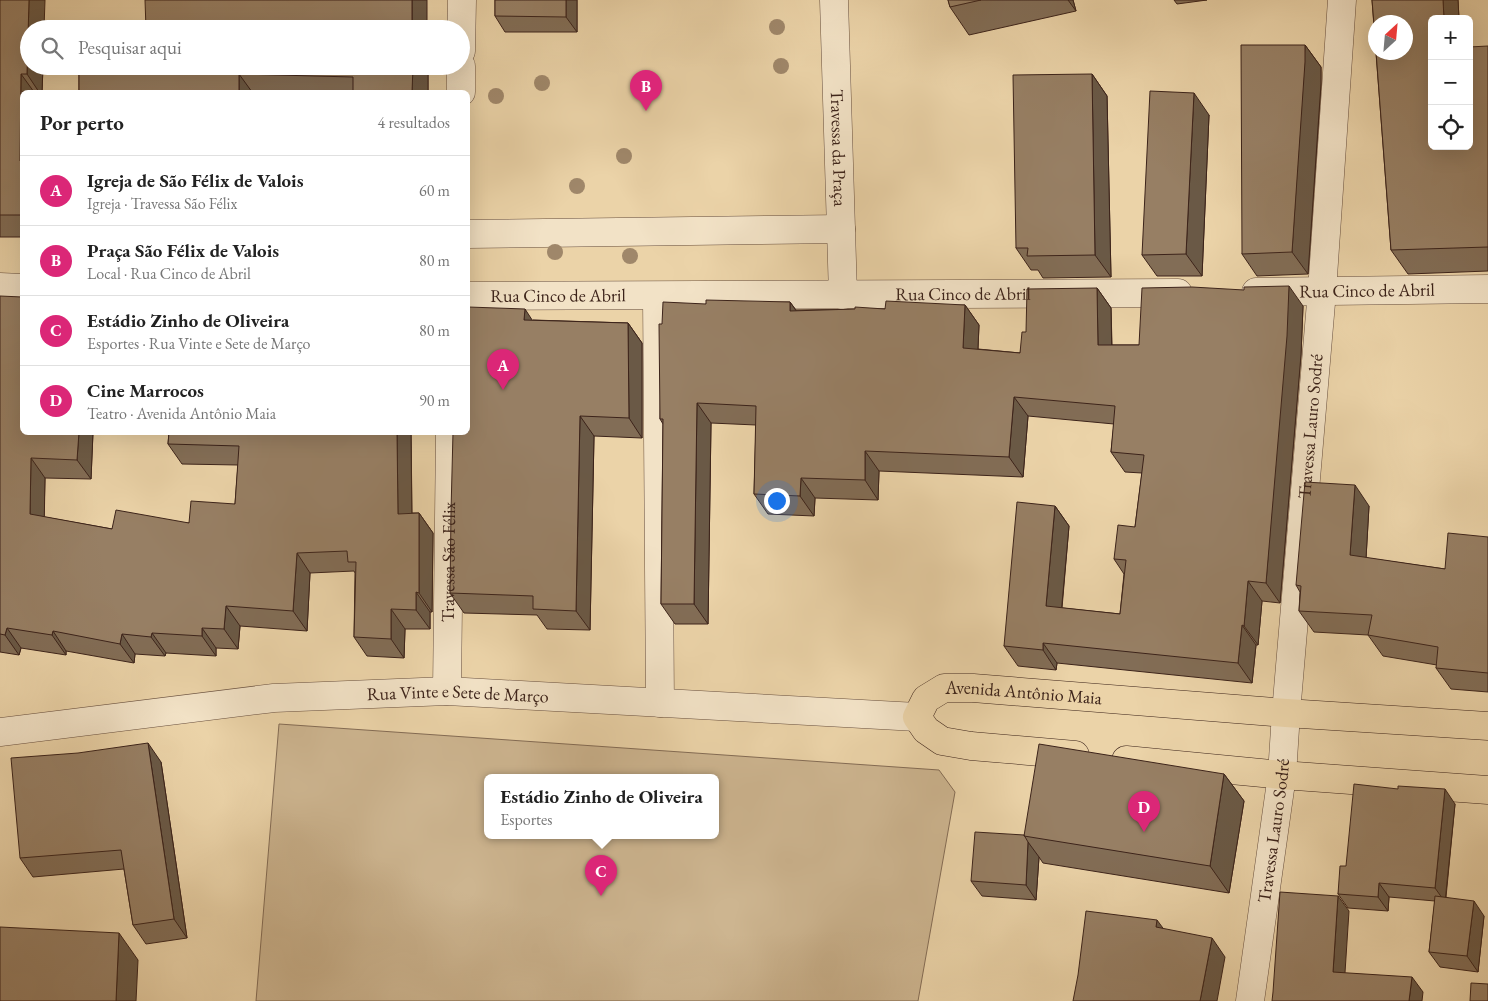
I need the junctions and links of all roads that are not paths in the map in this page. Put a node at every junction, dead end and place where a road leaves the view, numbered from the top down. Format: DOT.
graph roads {
  1 [pos="462,0"];
  2 [pos="834,0"];
  3 [pos="1342,0"];
  4 [pos="462,20"];
  5 [pos="461,75"];
  6 [pos="461,90"];
  7 [pos="841,229"];
  8 [pos="470,234"];
  9 [pos="0,287"];
  10 [pos="20,288"];
  11 [pos="1488,290"];
  12 [pos="1322,291"];
  13 [pos="1202,292"];
  14 [pos="1232,292"];
  15 [pos="843,295"];
  16 [pos="470,296"];
  17 [pos="657,296"];
  18 [pos="450,435"];
  19 [pos="447,691"];
  20 [pos="660,703"];
  21 [pos="1286,713"];
  22 [pos="917,717"];
  23 [pos="1488,726"];
  24 [pos="0,732"];
  25 [pos="1282,775"];
  26 [pos="1488,790"];
  27 [pos="1250,1001"];
  1 -- 4 [label="street"];
  2 -- 7 [label="street, Travessa da Praça"];
  3 -- 12 [label="street, Travessa Lauro Sodré"];
  5 -- 6 [label="street"];
  7 -- 8 [label="street"];
  7 -- 15 [label="street, Travessa da Praça"];
  9 -- 10 [label="street"];
  11 -- 12 [label="street, Rua Cinco de Abril"];
  12 -- 14 [label="street, Rua Cinco de Abril"];
  12 -- 21 [label="street, Travessa Lauro Sodré"];
  13 -- 15 [label="street, Rua Cinco de Abril"];
  15 -- 17 [label="street, Rua Cinco de Abril"];
  16 -- 17 [label="street, Rua Cinco de Abril"];
  17 -- 20 [label="street"];
  18 -- 19 [label="street, Travessa São Félix"];
  19 -- 20 [label="street, Rua Vinte e Sete de Março"];
  19 -- 24 [label="street, Rua Vinte e Sete de Março"];
  20 -- 22 [label="street, Rua Vinte e Sete de Março"];
  21 -- 22 [label="main road, Avenida Antônio Maia"];
  21 -- 23 [label="main road, Avenida Antônio Maia"];
  21 -- 25 [label="street, Travessa Lauro Sodré"];
  22 -- 25 [label="main road"];
  25 -- 26 [label="main road"];
  25 -- 27 [label="street, Travessa Lauro Sodré"];
}
